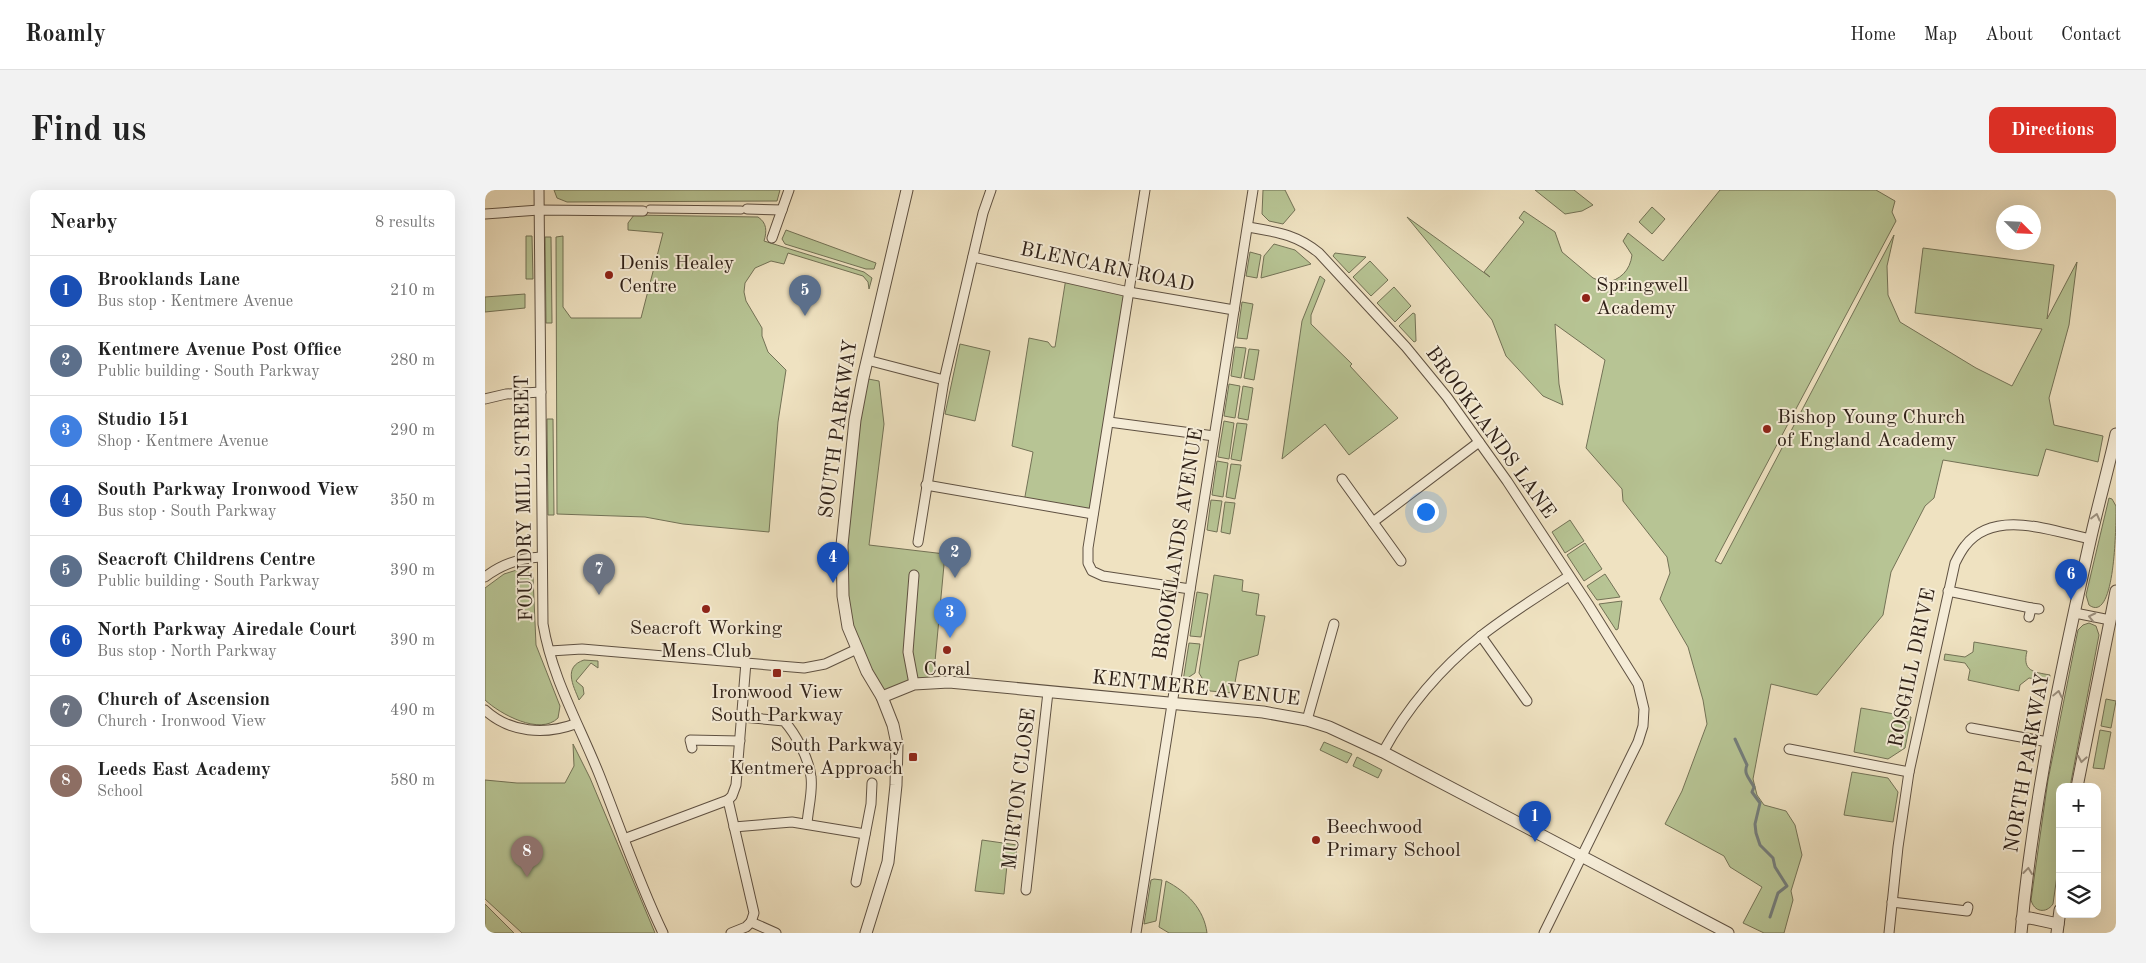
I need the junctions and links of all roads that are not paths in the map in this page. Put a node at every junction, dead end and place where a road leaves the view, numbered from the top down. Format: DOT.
graph roads {
  1 [pos="539,190"];
  2 [pos="789,190"];
  3 [pos="907,190"];
  4 [pos="991,190"];
  5 [pos="1145,190"];
  6 [pos="1253,190"];
  7 [pos="744,209"];
  8 [pos="539,210"];
  9 [pos="647,210"];
  10 [pos="782,210"];
  11 [pos="485,214"];
  12 [pos="1248,228"];
  13 [pos="772,238"];
  14 [pos="973,257"];
  15 [pos="1129,292"];
  16 [pos="1234,310"];
  17 [pos="867,360"];
  18 [pos="944,380"];
  19 [pos="541,392"];
  20 [pos="485,399"];
  21 [pos="1109,422"];
  22 [pos="2116,434"];
  23 [pos="1214,436"];
  24 [pos="1479,442"];
  25 [pos="2112,470"];
  26 [pos="1342,479"];
  27 [pos="926,485"];
  28 [pos="1093,514"];
  29 [pos="1373,522"];
  30 [pos="2090,539"];
  31 [pos="918,542"];
  32 [pos="541,557"];
  33 [pos="1401,561"];
  34 [pos="914,575"];
  35 [pos="1569,576"];
  36 [pos="485,577"];
  37 [pos="1190,589"];
  38 [pos="1948,591"];
  39 [pos="2116,591"];
  40 [pos="2033,611"];
  41 [pos="2075,613"];
  42 [pos="2110,620"];
  43 [pos="1334,624"];
  44 [pos="1481,636"];
  45 [pos="857,650"];
  46 [pos="550,651"];
  47 [pos="746,662"];
  48 [pos="914,684"];
  49 [pos="1048,692"];
  50 [pos="882,697"];
  51 [pos="1527,701"];
  52 [pos="1172,703"];
  53 [pos="485,710"];
  54 [pos="742,717"];
  55 [pos="1307,720"];
  56 [pos="575,724"];
  57 [pos="1971,728"];
  58 [pos="740,742"];
  59 [pos="2048,742"];
  60 [pos="692,748"];
  61 [pos="1789,749"];
  62 [pos="1383,752"];
  63 [pos="1909,772"];
  64 [pos="872,783"];
  65 [pos="2078,783"];
  66 [pos="728,800"];
  67 [pos="807,824"];
  68 [pos="734,827"];
  69 [pos="865,834"];
  70 [pos="623,840"];
  71 [pos="1581,856"];
  72 [pos="856,882"];
  73 [pos="1026,890"];
  74 [pos="1892,902"];
  75 [pos="1968,907"];
  76 [pos="2022,919"];
  77 [pos="751,922"];
  78 [pos="2057,928"];
  79 [pos="663,933"];
  80 [pos="731,933"];
  81 [pos="776,933"];
  82 [pos="866,933"];
  83 [pos="1136,933"];
  84 [pos="1544,933"];
  85 [pos="1728,933"];
  86 [pos="1889,933"];
  87 [pos="2021,933"];
  1 -- 8 [label="street, FOUNDRY MILL STREET"];
  2 -- 10 [label="street"];
  3 -- 17 [label="street, SOUTH PARKWAY"];
  4 -- 14 [label="street"];
  5 -- 15 [label="street"];
  6 -- 12 [label="street, BROOKLANDS AVENUE"];
  7 -- 9 [label="street"];
  7 -- 10 [label="street"];
  8 -- 9 [label="street"];
  8 -- 11 [label="street"];
  8 -- 19 [label="street, FOUNDRY MILL STREET"];
  10 -- 13 [label="street"];
  12 -- 16 [label="street, BROOKLANDS AVENUE"];
  12 -- 24 [label="street, BROOKLANDS LANE"];
  14 -- 15 [label="street, BLENCARN ROAD"];
  14 -- 18 [label="street"];
  15 -- 16 [label="street, BLENCARN ROAD"];
  15 -- 21 [label="street"];
  16 -- 23 [label="street, BROOKLANDS AVENUE"];
  17 -- 18 [label="street"];
  17 -- 45 [label="street, SOUTH PARKWAY"];
  18 -- 27 [label="street"];
  19 -- 20 [label="street"];
  19 -- 32 [label="street, FOUNDRY MILL STREET"];
  21 -- 23 [label="street"];
  21 -- 28 [label="street"];
  22 -- 25 [label="street, NORTH PARKWAY"];
  23 -- 37 [label="street, BROOKLANDS AVENUE"];
  24 -- 29 [label="street"];
  24 -- 35 [label="street, BROOKLANDS LANE"];
  30 -- 25 [label="street, NORTH PARKWAY, one-way"];
  26 -- 29 [label="street"];
  27 -- 28 [label="street"];
  27 -- 31 [label="street"];
  28 -- 37 [label="street"];
  29 -- 33 [label="street"];
  30 -- 38 [label="street, ROSGILL DRIVE"];
  30 -- 41 [label="street, NORTH PARKWAY"];
  32 -- 36 [label="street"];
  32 -- 46 [label="street, FOUNDRY MILL STREET"];
  34 -- 48 [label="street"];
  35 -- 44 [label="street"];
  35 -- 71 [label="street, BROOKLANDS LANE"];
  37 -- 52 [label="street, BROOKLANDS AVENUE"];
  38 -- 40 [label="street"];
  38 -- 63 [label="street, ROSGILL DRIVE"];
  39 -- 42 [label="street"];
  42 -- 41 [label="street, one-way"];
  59 -- 41 [label="street, NORTH PARKWAY, one-way"];
  42 -- 65 [label="street, one-way"];
  43 -- 55 [label="street"];
  44 -- 51 [label="street"];
  44 -- 62 [label="street"];
  45 -- 47 [label="street"];
  45 -- 50 [label="street, SOUTH PARKWAY"];
  46 -- 47 [label="street"];
  46 -- 56 [label="street, FOUNDRY MILL STREET"];
  47 -- 54 [label="street"];
  48 -- 49 [label="street, KENTMERE AVENUE"];
  48 -- 50 [label="street, KENTMERE AVENUE"];
  49 -- 52 [label="street, KENTMERE AVENUE"];
  49 -- 73 [label="street, MURTON CLOSE"];
  50 -- 82 [label="street, SOUTH PARKWAY"];
  52 -- 55 [label="street, KENTMERE AVENUE"];
  52 -- 83 [label="street, BROOKLANDS AVENUE"];
  53 -- 56 [label="street"];
  54 -- 58 [label="street"];
  54 -- 67 [label="street"];
  55 -- 62 [label="street, KENTMERE AVENUE"];
  56 -- 70 [label="street, FOUNDRY MILL STREET"];
  57 -- 59 [label="street"];
  58 -- 60 [label="street"];
  58 -- 66 [label="street"];
  76 -- 59 [label="street, NORTH PARKWAY, one-way"];
  61 -- 63 [label="street"];
  62 -- 71 [label="street, KENTMERE AVENUE"];
  63 -- 74 [label="street, ROSGILL DRIVE"];
  64 -- 69 [label="street"];
  66 -- 68 [label="street"];
  66 -- 70 [label="street"];
  67 -- 68 [label="street"];
  67 -- 69 [label="street"];
  68 -- 77 [label="street"];
  69 -- 72 [label="street"];
  70 -- 79 [label="street, FOUNDRY MILL STREET"];
  71 -- 84 [label="street, BROOKLANDS LANE"];
  71 -- 85 [label="street, KENTMERE AVENUE"];
  74 -- 75 [label="street"];
  74 -- 86 [label="street, ROSGILL DRIVE"];
  76 -- 78 [label="street"];
  76 -- 87 [label="street, NORTH PARKWAY"];
  77 -- 80 [label="street"];
  77 -- 81 [label="street"];
}
